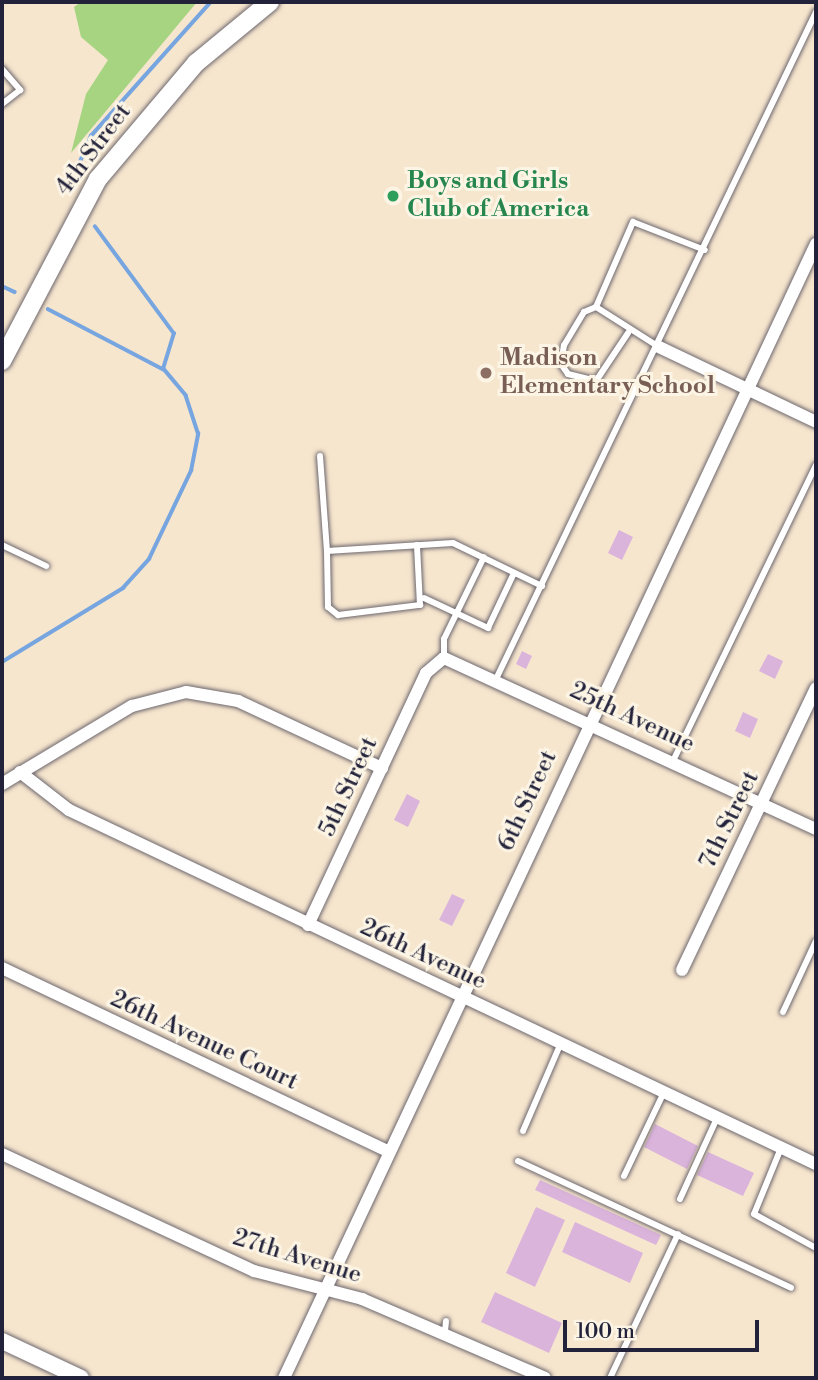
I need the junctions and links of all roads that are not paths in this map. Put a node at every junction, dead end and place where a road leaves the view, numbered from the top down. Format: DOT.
graph roads {
  1 [pos="270,2"];
  2 [pos="816,12"];
  3 [pos="2,69"];
  4 [pos="2,104"];
  5 [pos="816,244"];
  6 [pos="705,250"];
  7 [pos="596,307"];
  8 [pos="628,333"];
  9 [pos="659,347"];
  10 [pos="2,361"];
  11 [pos="747,389"];
  12 [pos="816,422"];
  13 [pos="320,456"];
  14 [pos="816,465"];
  15 [pos="2,545"];
  16 [pos="416,545"];
  17 [pos="327,551"];
  18 [pos="484,558"];
  19 [pos="46,566"];
  20 [pos="514,572"];
  21 [pos="542,586"];
  22 [pos="424,598"];
  23 [pos="457,613"];
  24 [pos="444,658"];
  25 [pos="497,677"];
  26 [pos="816,688"];
  27 [pos="589,721"];
  28 [pos="673,761"];
  29 [pos="382,768"];
  30 [pos="20,772"];
  31 [pos="2,783"];
  32 [pos="762,803"];
  33 [pos="816,829"];
  34 [pos="308,925"];
  35 [pos="816,941"];
  36 [pos="2,968"];
  37 [pos="682,970"];
  38 [pos="460,995"];
  39 [pos="783,1012"];
  40 [pos="560,1045"];
  41 [pos="664,1092"];
  42 [pos="717,1118"];
  43 [pos="523,1131"];
  44 [pos="781,1148"];
  45 [pos="388,1151"];
  46 [pos="2,1154"];
  47 [pos="518,1161"];
  48 [pos="816,1164"];
  49 [pos="624,1176"];
  50 [pos="680,1199"];
  51 [pos="678,1234"];
  52 [pos="816,1248"];
  53 [pos="791,1288"];
  54 [pos="324,1290"];
  55 [pos="2,1340"];
  56 [pos="81,1378"];
  57 [pos="284,1378"];
  58 [pos="545,1378"];
  59 [pos="610,1378"];
  1 -- 10 [label="main road, 4th Street"];
  2 -- 6 [label="lane"];
  3 -- 4 [label="lane"];
  5 -- 11 [label="street, 6th Street"];
  6 -- 7 [label="lane"];
  6 -- 9 [label="lane"];
  7 -- 8 [label="lane"];
  7 -- 8 [label="lane"];
  8 -- 9 [label="lane"];
  9 -- 11 [label="street"];
  9 -- 21 [label="lane"];
  11 -- 12 [label="street"];
  11 -- 27 [label="street, 6th Street"];
  13 -- 17 [label="lane"];
  14 -- 28 [label="lane"];
  15 -- 19 [label="lane"];
  16 -- 17 [label="lane"];
  16 -- 18 [label="lane"];
  16 -- 22 [label="lane"];
  17 -- 22 [label="lane"];
  18 -- 20 [label="lane"];
  18 -- 23 [label="lane"];
  20 -- 21 [label="lane"];
  20 -- 23 [label="lane"];
  21 -- 25 [label="lane"];
  22 -- 23 [label="lane"];
  23 -- 24 [label="lane"];
  24 -- 25 [label="street, 25th Avenue"];
  24 -- 29 [label="street, 5th Street"];
  25 -- 27 [label="street, 25th Avenue"];
  26 -- 32 [label="street, 7th Street"];
  27 -- 28 [label="street, 25th Avenue"];
  27 -- 38 [label="street, 6th Street"];
  28 -- 32 [label="street, 25th Avenue"];
  29 -- 30 [label="street"];
  29 -- 34 [label="street, 5th Street"];
  30 -- 31 [label="street"];
  30 -- 34 [label="street, 26th Avenue"];
  32 -- 33 [label="street, 25th Avenue"];
  32 -- 37 [label="street, 7th Street"];
  34 -- 38 [label="street, 26th Avenue"];
  35 -- 39 [label="lane"];
  36 -- 45 [label="street, 26th Avenue Court"];
  38 -- 40 [label="street, 26th Avenue"];
  38 -- 45 [label="street, 6th Street"];
  40 -- 41 [label="street, 26th Avenue"];
  40 -- 43 [label="lane"];
  41 -- 42 [label="street, 26th Avenue"];
  41 -- 49 [label="lane"];
  42 -- 44 [label="street, 26th Avenue"];
  42 -- 50 [label="lane"];
  44 -- 48 [label="street, 26th Avenue"];
  44 -- 52 [label="lane"];
  45 -- 54 [label="street, 6th Street"];
  46 -- 54 [label="street, 27th Avenue"];
  47 -- 51 [label="lane"];
  51 -- 53 [label="lane"];
  51 -- 59 [label="lane"];
  54 -- 57 [label="street, 6th Street"];
  54 -- 58 [label="street, 27th Avenue"];
  55 -- 56 [label="street"];
}
